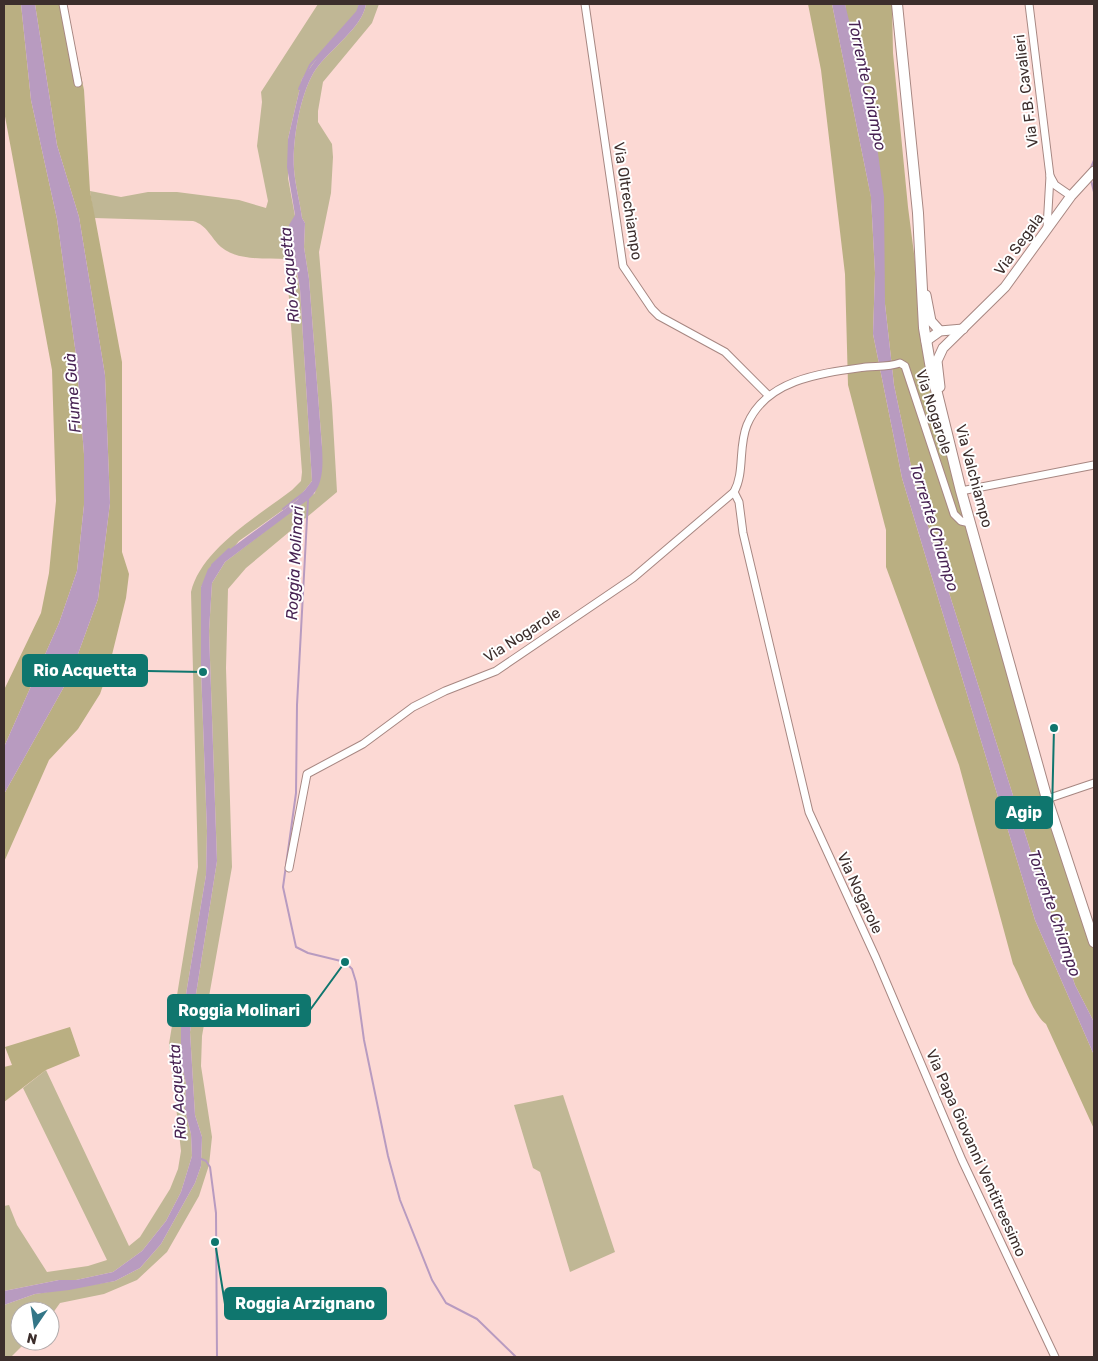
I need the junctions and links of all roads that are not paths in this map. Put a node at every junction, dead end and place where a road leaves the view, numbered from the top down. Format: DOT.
graph roads {
  1 [pos="63,4"];
  2 [pos="585,4"];
  3 [pos="897,4"];
  4 [pos="1029,4"];
  5 [pos="78,83"];
  6 [pos="1094,171"];
  7 [pos="1050,176"];
  8 [pos="1071,196"];
  9 [pos="1047,228"];
  10 [pos="921,276"];
  11 [pos="963,328"];
  12 [pos="940,331"];
  13 [pos="926,341"];
  14 [pos="947,344"];
  15 [pos="768,395"];
  16 [pos="940,405"];
  17 [pos="1094,465"];
  18 [pos="961,491"];
  19 [pos="734,492"];
  20 [pos="970,523"];
  21 [pos="1094,783"];
  22 [pos="1047,799"];
  23 [pos="289,868"];
  24 [pos="1094,942"];
  25 [pos="876,958"];
  26 [pos="1056,1357"];
  1 -- 5 [label="street"];
  2 -- 15 [label="street, Via Oltrechiampo"];
  3 -- 10 [label="main road, Via Valchiampo"];
  4 -- 7 [label="street, Via F.B. Cavalieri"];
  6 -- 8 [label="street, Via Segala"];
  7 -- 8 [label="street"];
  7 -- 9 [label="street, Via F.B. Cavalieri"];
  8 -- 9 [label="street, Via Segala"];
  9 -- 11 [label="street, Via Segala"];
  10 -- 12 [label="street"];
  10 -- 13 [label="main road, Via Valchiampo"];
  11 -- 12 [label="street"];
  11 -- 14 [label="street, Via Segala"];
  12 -- 13 [label="street"];
  13 -- 14 [label="street"];
  13 -- 16 [label="main road, Via Valchiampo"];
  14 -- 16 [label="street"];
  15 -- 19 [label="street"];
  15 -- 20 [label="street, Via Nogarole"];
  16 -- 18 [label="main road, Via Valchiampo"];
  17 -- 18 [label="street"];
  18 -- 20 [label="main road, Via Valchiampo"];
  19 -- 23 [label="street, Via Nogarole"];
  19 -- 25 [label="street, Via Nogarole"];
  20 -- 22 [label="main road, Via Valchiampo"];
  21 -- 22 [label="street"];
  22 -- 24 [label="main road, Via Valchiampo"];
  25 -- 26 [label="street, Via Papa Giovanni Ventitreesimo"];
}
